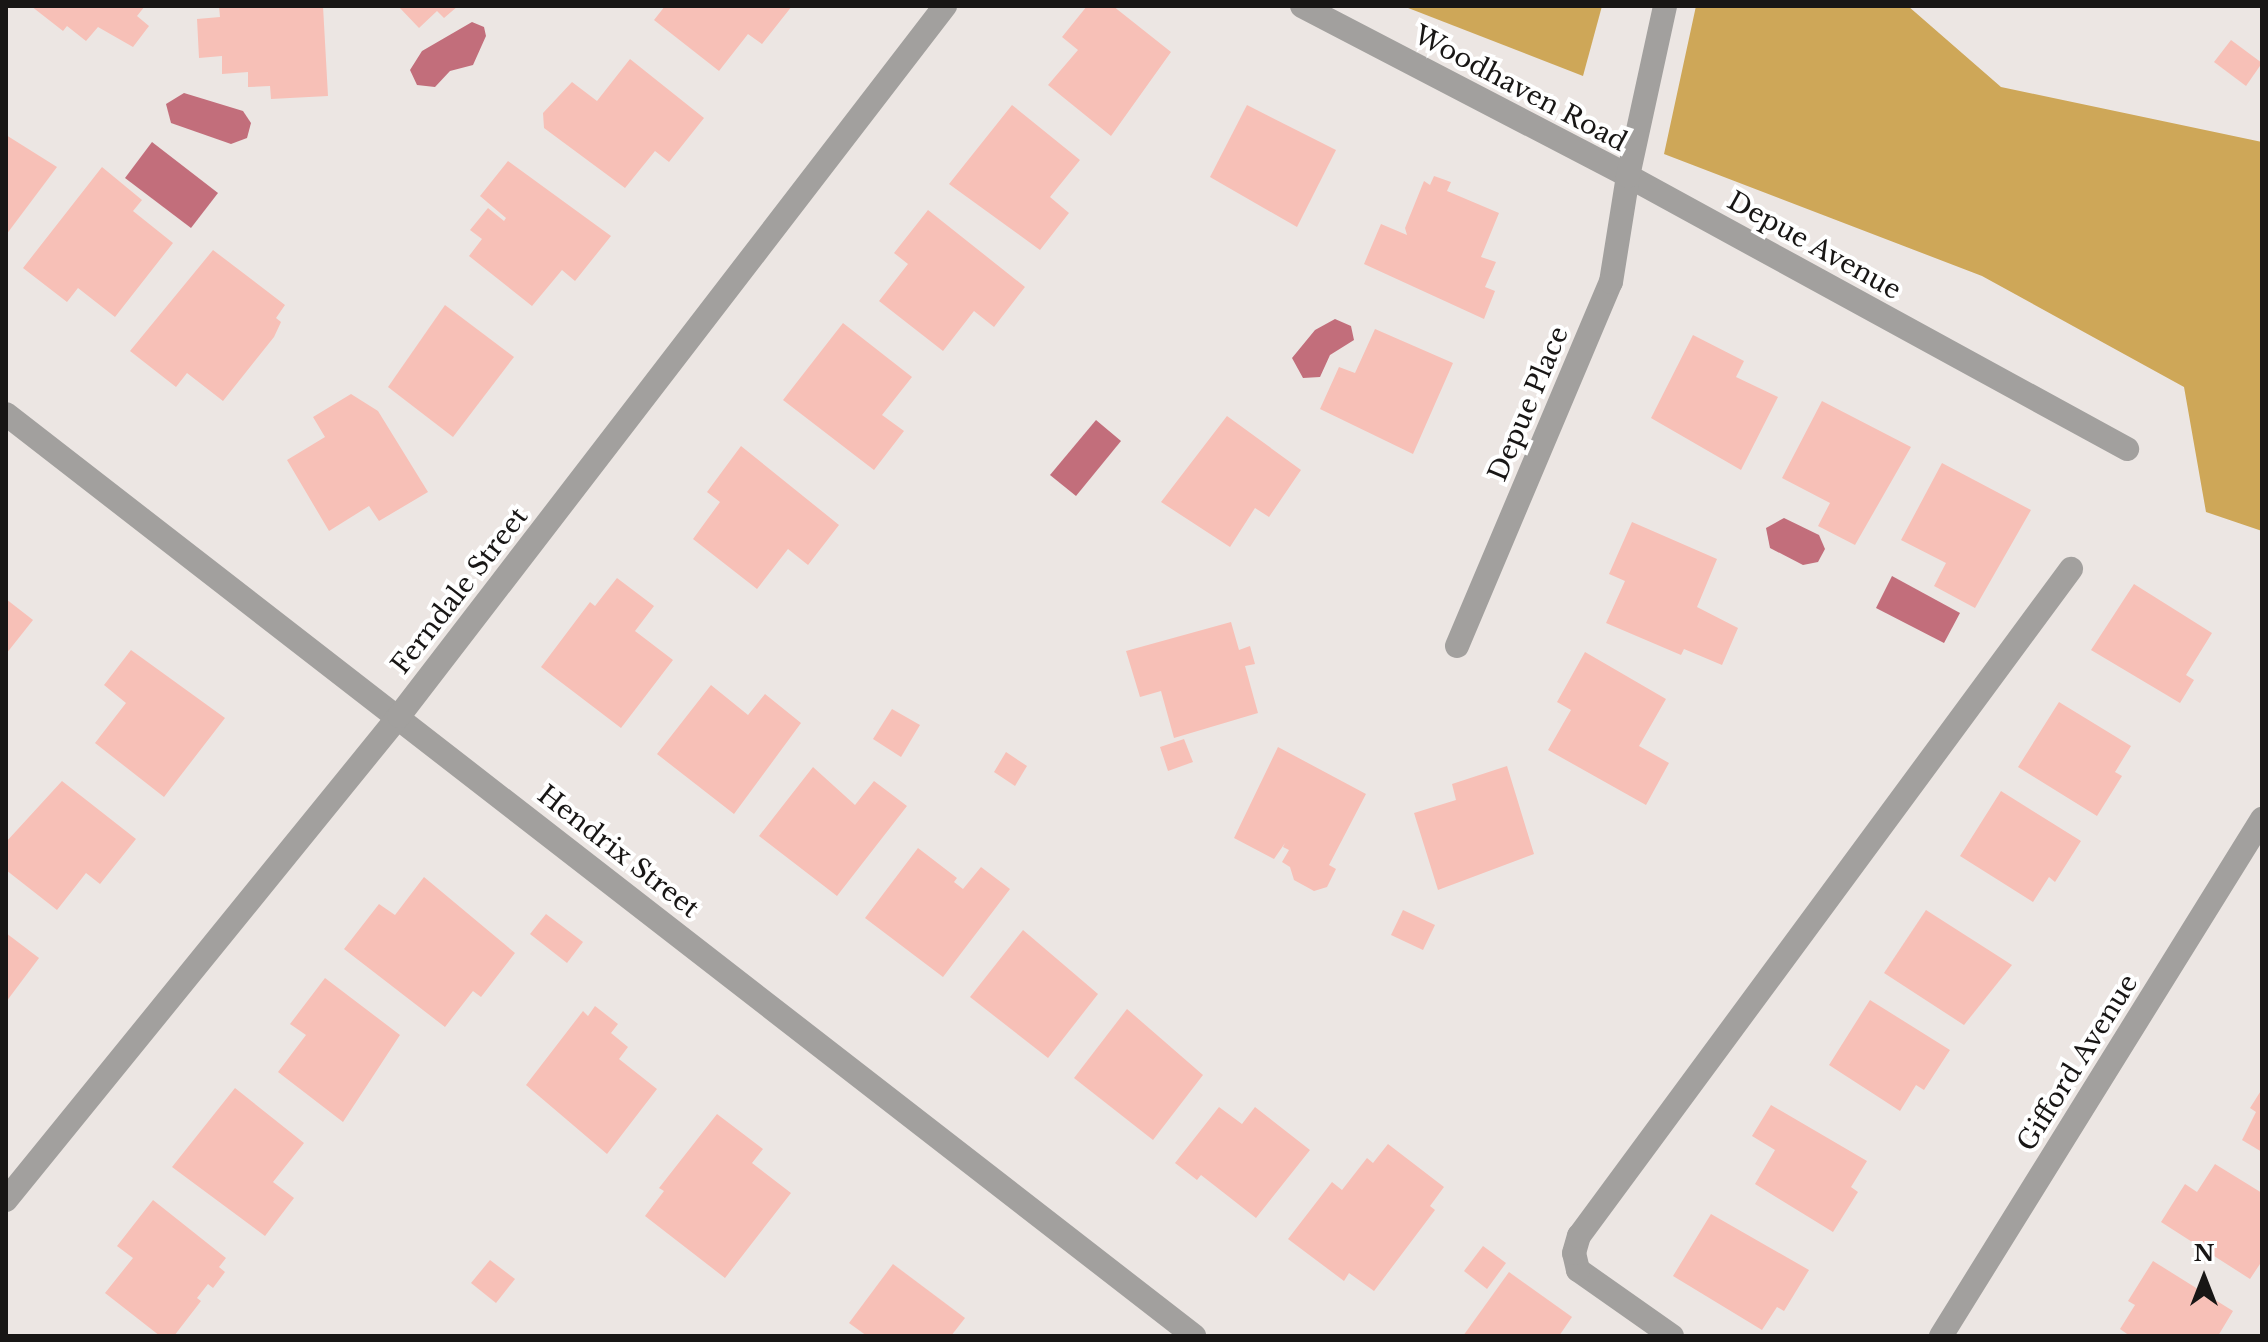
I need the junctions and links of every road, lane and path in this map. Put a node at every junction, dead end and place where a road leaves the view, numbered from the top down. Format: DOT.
graph roads {
  1 [pos="945,6"];
  2 [pos="1302,6"];
  3 [pos="1665,6"];
  4 [pos="1628,176"];
  5 [pos="6,414"];
  6 [pos="2127,449"];
  7 [pos="2071,569"];
  8 [pos="1457,646"];
  9 [pos="399,716"];
  10 [pos="2262,819"];
  11 [pos="6,1200"];
  12 [pos="1194,1336"];
  13 [pos="1672,1336"];
  14 [pos="1941,1336"];
  1 -- 9 [label="street, Ferndale Street"];
  2 -- 4 [label="street, Woodhaven Road"];
  3 -- 4 [label="street"];
  4 -- 6 [label="street, Depue Avenue"];
  4 -- 8 [label="street, Depue Place"];
  5 -- 9 [label="street, Hendrix Street"];
  7 -- 13 [label="street"];
  9 -- 11 [label="street, Ferndale Street"];
  9 -- 12 [label="street, Hendrix Street"];
  10 -- 14 [label="street, Gifford Avenue"];
}
